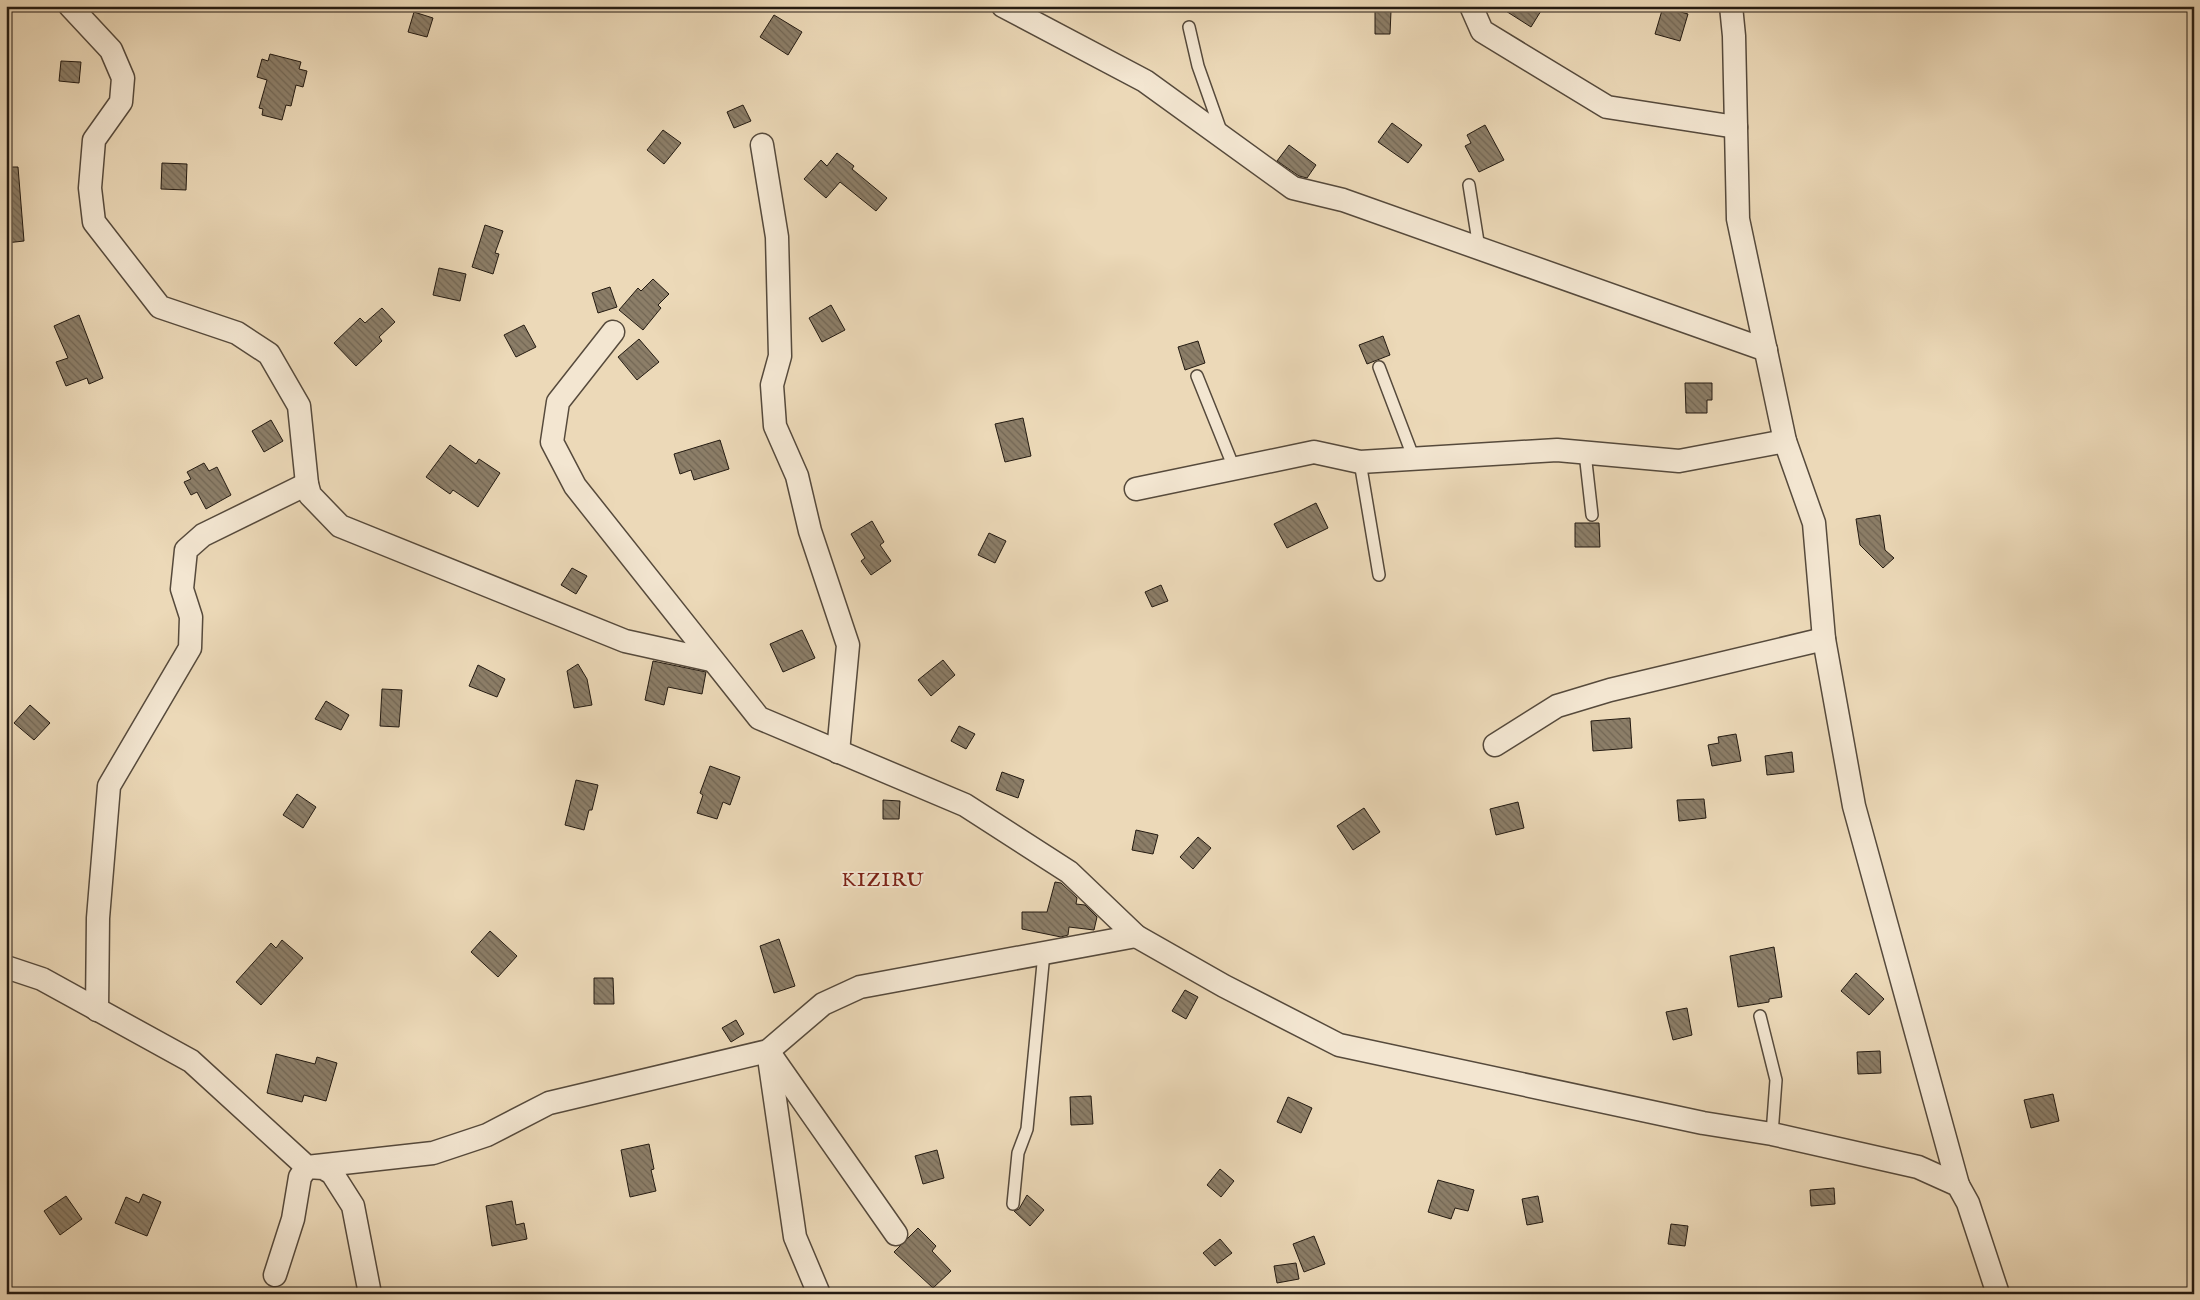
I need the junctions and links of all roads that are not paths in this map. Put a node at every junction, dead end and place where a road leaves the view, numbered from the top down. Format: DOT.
graph roads {
  1 [pos="70,6"];
  2 [pos="1003,6"];
  3 [pos="1471,6"];
  4 [pos="1731,6"];
  5 [pos="1189,27"];
  6 [pos="1736,127"];
  7 [pos="1223,138"];
  8 [pos="762,145"];
  9 [pos="1469,185"];
  10 [pos="1479,248"];
  11 [pos="613,332"];
  12 [pos="1766,350"];
  13 [pos="1379,367"];
  14 [pos="1197,376"];
  15 [pos="1785,441"];
  16 [pos="1585,453"];
  17 [pos="1414,459"];
  18 [pos="1360,462"];
  19 [pos="1234,468"];
  20 [pos="306,484"];
  21 [pos="1136,489"];
  22 [pos="1592,515"];
  23 [pos="1379,574"];
  24 [pos="1824,639"];
  25 [pos="711,660"];
  26 [pos="1495,745"];
  27 [pos="838,752"];
  28 [pos="1136,936"];
  29 [pos="1044,953"];
  30 [pos="6,967"];
  31 [pos="97,1010"];
  32 [pos="1760,1016"];
  33 [pos="768,1051"];
  34 [pos="1772,1134"];
  35 [pos="308,1167"];
  36 [pos="1958,1185"];
  37 [pos="1013,1204"];
  38 [pos="896,1234"];
  39 [pos="275,1275"];
  40 [pos="370,1294"];
  41 [pos="819,1294"];
  42 [pos="1998,1294"];
  1 -- 20 [label="street"];
  2 -- 7 [label="street"];
  3 -- 6 [label="street"];
  4 -- 6 [label="street"];
  5 -- 7 [label="lane"];
  6 -- 12 [label="street"];
  7 -- 10 [label="street"];
  8 -- 27 [label="street"];
  9 -- 10 [label="lane"];
  10 -- 12 [label="street"];
  11 -- 25 [label="street"];
  12 -- 15 [label="street"];
  13 -- 17 [label="lane"];
  14 -- 19 [label="lane"];
  15 -- 16 [label="street"];
  15 -- 24 [label="street"];
  16 -- 17 [label="street"];
  16 -- 22 [label="lane"];
  17 -- 18 [label="street"];
  18 -- 19 [label="street"];
  18 -- 23 [label="lane"];
  19 -- 21 [label="street"];
  20 -- 25 [label="street"];
  20 -- 31 [label="street"];
  24 -- 26 [label="street"];
  24 -- 36 [label="street"];
  25 -- 27 [label="street"];
  27 -- 28 [label="street"];
  28 -- 29 [label="street"];
  28 -- 34 [label="street"];
  29 -- 33 [label="street"];
  29 -- 37 [label="lane"];
  30 -- 31 [label="street"];
  31 -- 35 [label="street"];
  32 -- 34 [label="lane"];
  33 -- 35 [label="street"];
  33 -- 38 [label="street"];
  33 -- 41 [label="street"];
  34 -- 36 [label="street"];
  35 -- 39 [label="street"];
  35 -- 40 [label="street"];
  36 -- 42 [label="street"];
}
